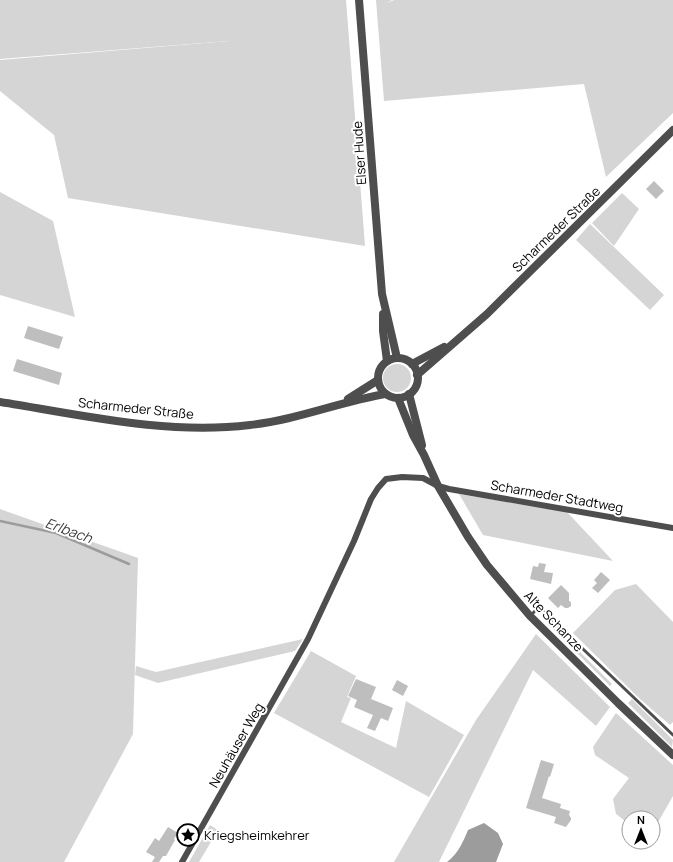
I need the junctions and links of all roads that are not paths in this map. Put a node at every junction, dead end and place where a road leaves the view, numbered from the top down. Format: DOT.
graph roads {
  1 [pos="359,0"];
  2 [pos="673,130"];
  3 [pos="384,303"];
  4 [pos="454,342"];
  5 [pos="397,358"];
  6 [pos="387,361"];
  7 [pos="412,364"];
  8 [pos="417,375"];
  9 [pos="378,380"];
  10 [pos="385,394"];
  11 [pos="409,394"];
  12 [pos="398,398"];
  13 [pos="0,402"];
  14 [pos="340,404"];
  15 [pos="424,455"];
  16 [pos="438,486"];
  17 [pos="673,528"];
  18 [pos="530,616"];
  19 [pos="673,735"];
  20 [pos="672,753"];
  21 [pos="182,862"];
  1 -- 3 [label="street, Elser Hude"];
  2 -- 4 [label="street, Scharmeder Straße"];
  3 -- 5 [label="street, Elser Hude"];
  3 -- 6 [label="street, Elser Hude"];
  4 -- 7 [label="street, Scharmeder Straße"];
  4 -- 8 [label="street, Scharmeder Straße"];
  5 -- 6 [label="street"];
  5 -- 7 [label="street"];
  6 -- 9 [label="street"];
  7 -- 8 [label="street"];
  8 -- 11 [label="street"];
  9 -- 10 [label="street"];
  9 -- 14 [label="street, Scharmeder Straße"];
  10 -- 12 [label="street"];
  10 -- 14 [label="street, Scharmeder Straße"];
  11 -- 12 [label="street"];
  11 -- 15 [label="street, Alte Schanze"];
  12 -- 15 [label="street, Alte Schanze"];
  13 -- 14 [label="street, Scharmeder Straße"];
  15 -- 16 [label="street, Alte Schanze"];
  16 -- 17 [label="street, Scharmeder Stadtweg"];
  16 -- 18 [label="street, Alte Schanze"];
  16 -- 21 [label="street, Neuhäuser Weg"];
  18 -- 19 [label="lane"];
  18 -- 20 [label="street, Alte Schanze"];
}
